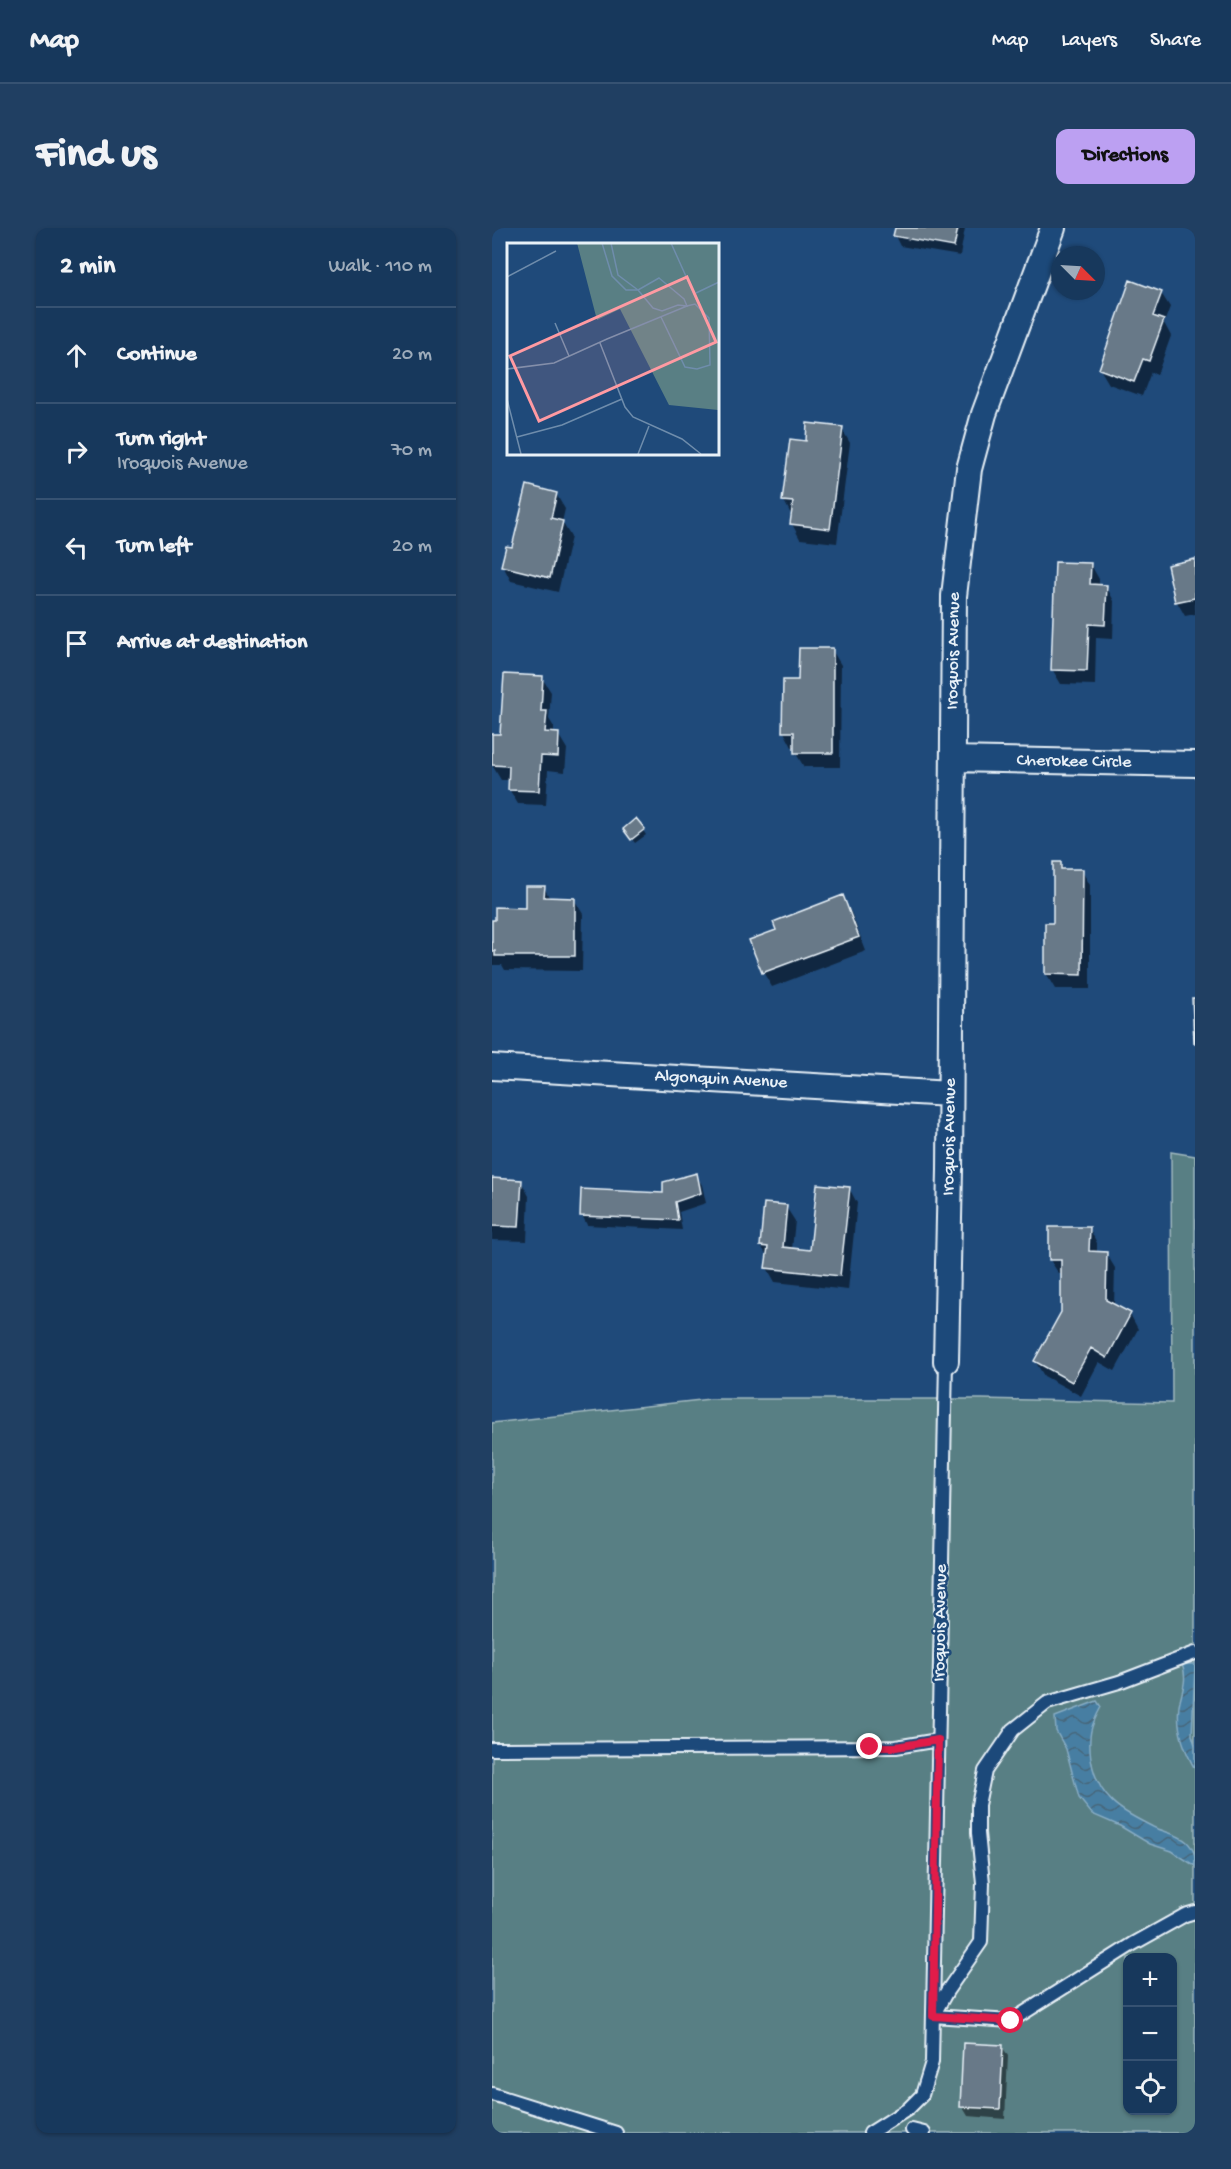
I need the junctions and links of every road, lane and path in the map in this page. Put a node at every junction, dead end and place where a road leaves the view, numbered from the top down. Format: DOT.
graph roads {
  1 [pos="1053,228"];
  2 [pos="953,759"];
  3 [pos="1195,764"];
  4 [pos="492,1067"];
  5 [pos="950,1094"];
  6 [pos="946,1361"];
  7 [pos="1195,1653"];
  8 [pos="938,1740"];
  9 [pos="492,1749"];
  10 [pos="1195,1912"];
  11 [pos="933,2016"];
  12 [pos="492,2094"];
  13 [pos="616,2133"];
  14 [pos="870,2133"];
  1 -- 2 [label="street, Iroquois Avenue"];
  2 -- 3 [label="street, Cherokee Circle"];
  2 -- 5 [label="street, Iroquois Avenue"];
  4 -- 5 [label="street, Algonquin Avenue"];
  5 -- 6 [label="street, Iroquois Avenue"];
  6 -- 8 [label="lane, Iroquois Avenue"];
  7 -- 11 [label="lane"];
  8 -- 9 [label="lane"];
  8 -- 11 [label="lane, Iroquois Avenue"];
  10 -- 11 [label="lane"];
  11 -- 14 [label="lane, Iroquois Avenue"];
  12 -- 13 [label="lane"];
}
